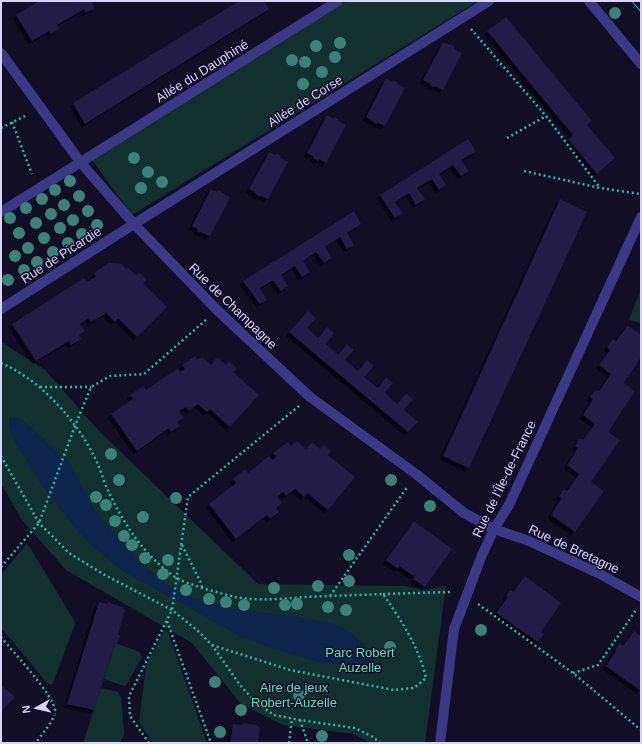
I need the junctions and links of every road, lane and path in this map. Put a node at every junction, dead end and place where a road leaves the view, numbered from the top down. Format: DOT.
graph roads {
  1 [pos="338,1"];
  2 [pos="489,1"];
  3 [pos="589,1"];
  4 [pos="462,18"];
  5 [pos="1,53"];
  6 [pos="641,64"];
  7 [pos="41,108"];
  8 [pos="546,116"];
  9 [pos="12,122"];
  10 [pos="1,128"];
  11 [pos="507,138"];
  12 [pos="81,163"];
  13 [pos="524,171"];
  14 [pos="600,188"];
  15 [pos="38,189"];
  16 [pos="641,194"];
  17 [pos="1,212"];
  18 [pos="641,217"];
  19 [pos="134,224"];
  20 [pos="1,309"];
  21 [pos="217,310"];
  22 [pos="1,363"];
  23 [pos="39,386"];
  24 [pos="91,387"];
  25 [pos="310,397"];
  26 [pos="75,426"];
  27 [pos="1,456"];
  28 [pos="416,474"];
  29 [pos="39,522"];
  30 [pos="494,529"];
  31 [pos="182,545"];
  32 [pos="1,567"];
  33 [pos="176,578"];
  34 [pos="202,588"];
  35 [pos="383,594"];
  36 [pos="467,594"];
  37 [pos="330,596"];
  38 [pos="641,597"];
  39 [pos="637,608"];
  40 [pos="172,610"];
  41 [pos="167,621"];
  42 [pos="1,637"];
  43 [pos="613,644"];
  44 [pos="212,645"];
  45 [pos="618,647"];
  46 [pos="573,673"];
  47 [pos="292,718"];
  48 [pos="300,720"];
  49 [pos="641,730"];
  50 [pos="36,743"];
  51 [pos="149,743"];
  52 [pos="211,743"];
  53 [pos="289,743"];
  54 [pos="308,743"];
  55 [pos="380,743"];
  56 [pos="440,743"];
  1 -- 12 [label="street, Allée du Dauphiné"];
  2 -- 4 [label="street, Allée de Corse"];
  3 -- 6 [label="street"];
  4 -- 8 [label="path"];
  4 -- 19 [label="street, Allée de Corse"];
  5 -- 7 [label="street, Rue de Champagne"];
  7 -- 9 [label="path"];
  7 -- 12 [label="street, Rue de Champagne"];
  8 -- 11 [label="path"];
  8 -- 14 [label="path"];
  9 -- 10 [label="path"];
  9 -- 15 [label="path"];
  12 -- 15 [label="street, Allée du Dauphiné"];
  12 -- 19 [label="street, Rue de Champagne"];
  13 -- 14 [label="path"];
  14 -- 16 [label="path"];
  15 -- 17 [label="street, Allée du Dauphiné"];
  18 -- 30 [label="street, Rue de l'Île-de-France"];
  19 -- 20 [label="street, Rue de Picardie"];
  19 -- 21 [label="street, Rue de Champagne"];
  21 -- 24 [label="path"];
  21 -- 25 [label="street, Rue de Champagne"];
  22 -- 23 [label="path"];
  23 -- 24 [label="path"];
  23 -- 26 [label="path"];
  24 -- 26 [label="path"];
  25 -- 28 [label="street, Rue de Champagne"];
  25 -- 31 [label="path"];
  26 -- 29 [label="path"];
  26 -- 33 [label="path"];
  27 -- 29 [label="path"];
  28 -- 30 [label="street, Rue de Champagne"];
  28 -- 37 [label="path"];
  29 -- 32 [label="path"];
  29 -- 40 [label="path"];
  30 -- 36 [label="street, Rue de l'Île-de-France"];
  30 -- 38 [label="street, Rue de Bretagne"];
  31 -- 33 [label="path"];
  31 -- 34 [label="path"];
  33 -- 34 [label="path"];
  33 -- 40 [label="path"];
  34 -- 37 [label="path"];
  35 -- 36 [label="path"];
  35 -- 37 [label="path"];
  35 -- 44 [label="path"];
  36 -- 46 [label="path"];
  36 -- 56 [label="street, Rue de l'Île-de-France"];
  39 -- 43 [label="path"];
  40 -- 41 [label="path"];
  40 -- 44 [label="path"];
  41 -- 51 [label="path"];
  41 -- 52 [label="path"];
  42 -- 50 [label="path"];
  43 -- 45 [label="path"];
  43 -- 46 [label="path"];
  44 -- 47 [label="path"];
  46 -- 49 [label="path"];
  47 -- 48 [label="path"];
  47 -- 53 [label="path"];
  48 -- 54 [label="path"];
  48 -- 55 [label="path"];
}
